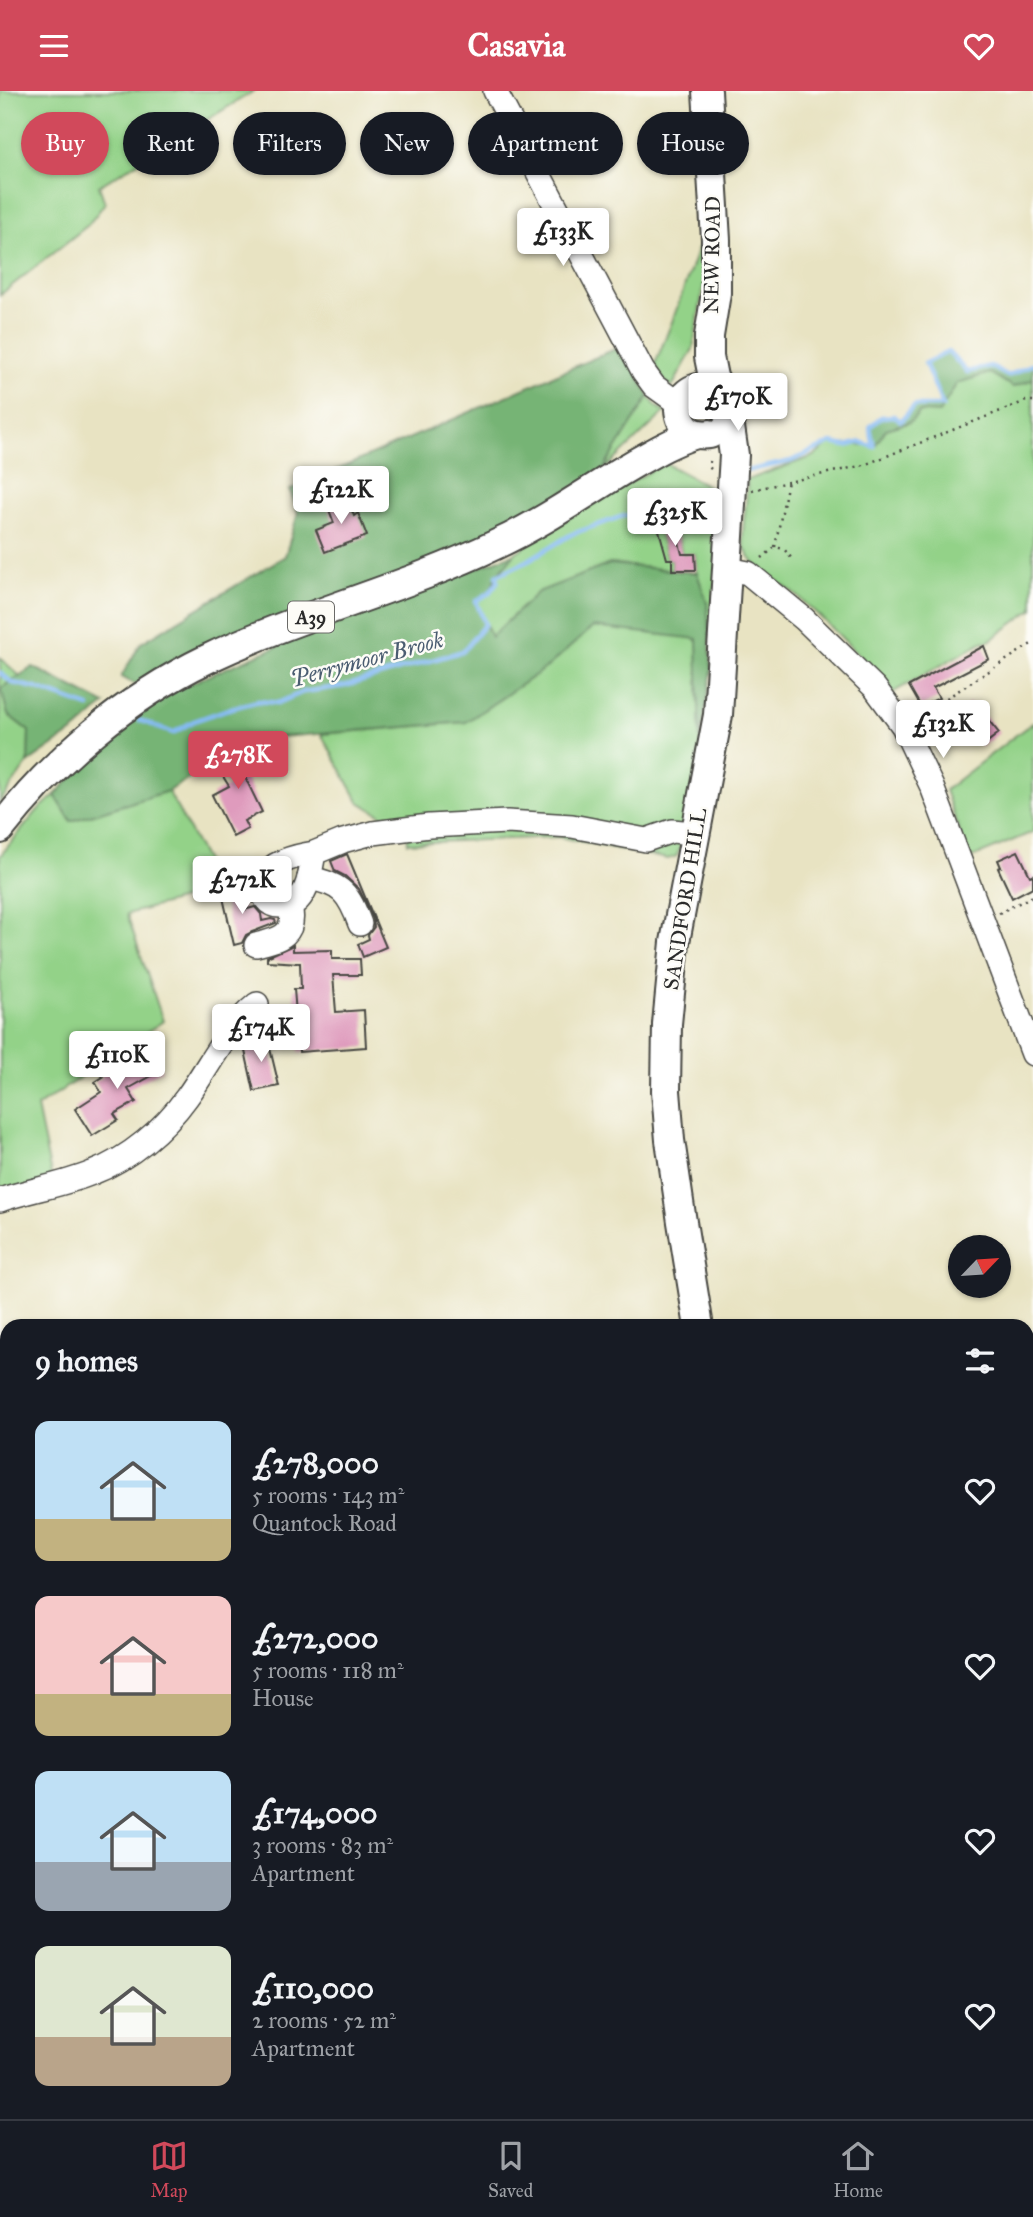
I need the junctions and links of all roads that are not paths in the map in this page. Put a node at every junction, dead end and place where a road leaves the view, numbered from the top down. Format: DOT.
graph roads {
  1 [pos="495,91"];
  2 [pos="707,91"];
  3 [pos="709,336"];
  4 [pos="724,404"];
  5 [pos="689,416"];
  6 [pos="732,481"];
  7 [pos="738,571"];
  8 [pos="0,829"];
  9 [pos="694,833"];
  10 [pos="314,853"];
  11 [pos="309,878"];
  12 [pos="290,905"];
  13 [pos="360,924"];
  14 [pos="256,945"];
  15 [pos="257,1004"];
  16 [pos="1033,1054"];
  17 [pos="0,1201"];
  18 [pos="698,1319"];
  1 -- 5 [label="street"];
  2 -- 3 [label="main road, NEW ROAD"];
  3 -- 4 [label="main road, NEW ROAD"];
  3 -- 5 [label="main road, NEW ROAD"];
  4 -- 5 [label="main road, A39"];
  4 -- 5 [label="main road, A39"];
  4 -- 6 [label="main road, SANDFORD HILL"];
  5 -- 6 [label="main road"];
  5 -- 8 [label="main road, A39"];
  6 -- 7 [label="main road, SANDFORD HILL"];
  7 -- 9 [label="main road, SANDFORD HILL"];
  7 -- 16 [label="street"];
  9 -- 10 [label="street"];
  9 -- 18 [label="main road, SANDFORD HILL"];
  10 -- 11 [label="street"];
  10 -- 12 [label="street"];
  11 -- 12 [label="street"];
  11 -- 13 [label="street"];
  12 -- 14 [label="street"];
  15 -- 17 [label="street"];
}
